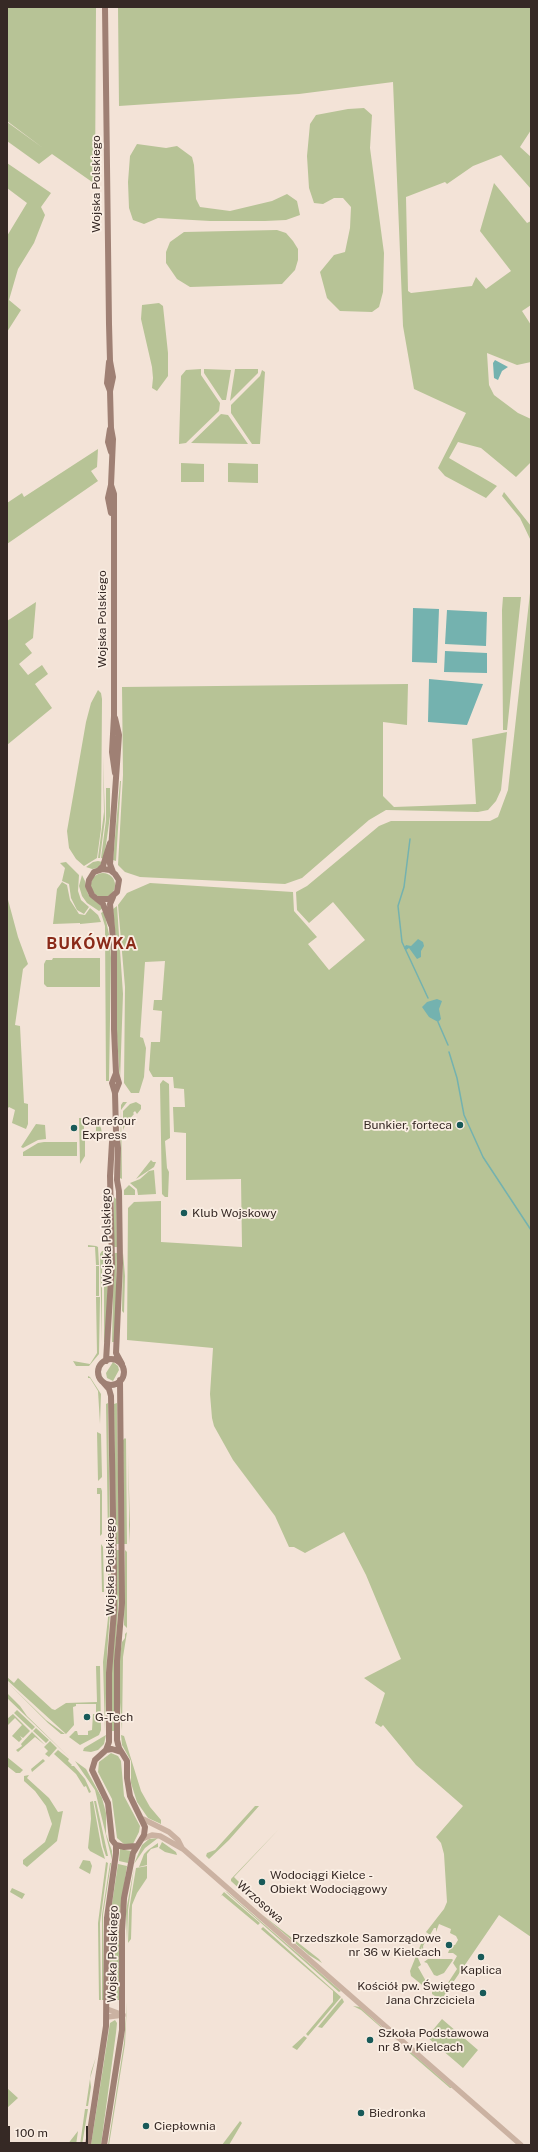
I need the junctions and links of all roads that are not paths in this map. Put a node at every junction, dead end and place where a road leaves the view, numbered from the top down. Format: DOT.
graph roads {
  1 [pos="105,7"];
  2 [pos="112,837"];
  3 [pos="100,869"];
  4 [pos="113,872"];
  5 [pos="113,897"];
  6 [pos="97,899"];
  7 [pos="111,927"];
  8 [pos="116,1132"];
  9 [pos="106,1361"];
  10 [pos="122,1364"];
  11 [pos="120,1380"];
  12 [pos="102,1381"];
  13 [pos="106,1750"];
  14 [pos="122,1753"];
  15 [pos="142,1819"];
  16 [pos="142,1839"];
  17 [pos="116,1845"];
  18 [pos="136,1846"];
  19 [pos="182,1849"];
  20 [pos="107,2009"];
  21 [pos="123,2015"];
  22 [pos="107,2017"];
  23 [pos="88,2145"];
  24 [pos="104,2145"];
  25 [pos="521,2145"];
  1 -- 2 [label="main road, Wojska Polskiego"];
  2 -- 3 [label="main road, Wojska Polskiego"];
  2 -- 4 [label="main road, Wojska Polskiego"];
  3 -- 4 [label="main road"];
  3 -- 6 [label="main road"];
  4 -- 5 [label="main road"];
  5 -- 6 [label="main road"];
  5 -- 7 [label="main road, Wojska Polskiego"];
  6 -- 7 [label="main road, Wojska Polskiego"];
  7 -- 8 [label="main road, Wojska Polskiego"];
  8 -- 9 [label="main road, Wojska Polskiego"];
  8 -- 10 [label="main road, Wojska Polskiego"];
  9 -- 10 [label="main road"];
  9 -- 12 [label="main road"];
  10 -- 11 [label="main road"];
  11 -- 12 [label="main road"];
  11 -- 14 [label="main road, Wojska Polskiego"];
  12 -- 13 [label="main road, Wojska Polskiego"];
  13 -- 14 [label="main road"];
  13 -- 17 [label="main road"];
  14 -- 15 [label="main road, Wojska Polskiego"];
  15 -- 16 [label="main road"];
  15 -- 19 [label="street, Wrzosowa"];
  16 -- 18 [label="main road"];
  16 -- 19 [label="street, Wrzosowa"];
  17 -- 18 [label="main road"];
  17 -- 20 [label="main road, Wojska Polskiego"];
  18 -- 21 [label="main road, Wojska Polskiego"];
  19 -- 25 [label="street, Wrzosowa"];
  20 -- 21 [label="street, Wojska Polskiego"];
  20 -- 22 [label="main road, Wojska Polskiego"];
  21 -- 22 [label="street, Wojska Polskiego"];
  21 -- 24 [label="main road"];
  22 -- 23 [label="main road"];
}
